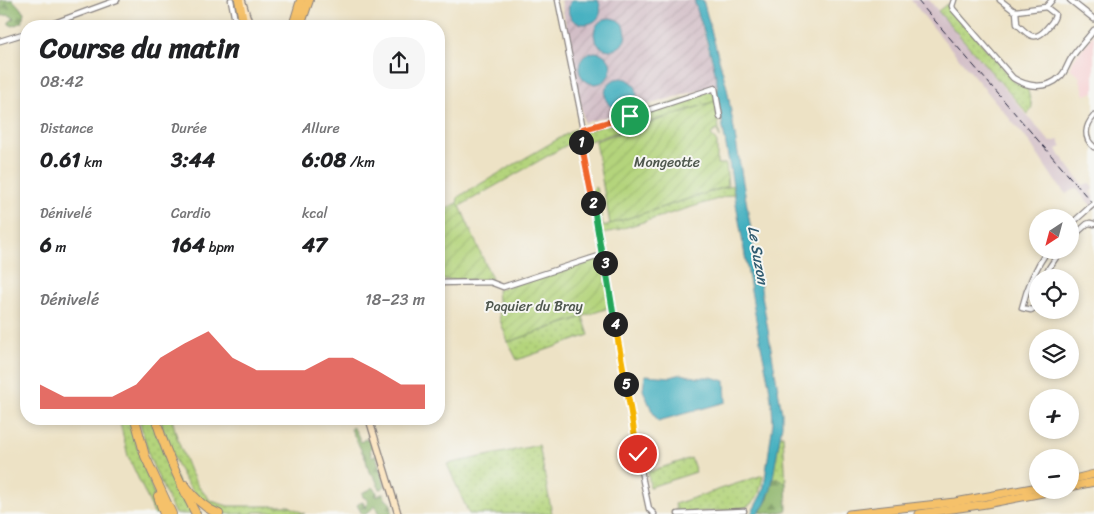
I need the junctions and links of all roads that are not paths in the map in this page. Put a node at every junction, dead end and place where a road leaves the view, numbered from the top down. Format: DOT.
graph roads {
  1 [pos="117,0"];
  2 [pos="232,0"];
  3 [pos="240,0"];
  4 [pos="301,0"];
  5 [pos="308,0"];
  6 [pos="558,0"];
  7 [pos="954,0"];
  8 [pos="1000,0"];
  9 [pos="1052,0"];
  10 [pos="1070,0"];
  11 [pos="1046,7"];
  12 [pos="1016,11"];
  13 [pos="62,20"];
  14 [pos="235,20"];
  15 [pos="243,20"];
  16 [pos="248,20"];
  17 [pos="295,20"];
  18 [pos="302,20"];
  19 [pos="1094,20"];
  20 [pos="1094,30"];
  21 [pos="20,35"];
  22 [pos="0,42"];
  23 [pos="1094,116"];
  24 [pos="720,117"];
  25 [pos="584,129"];
  26 [pos="1094,147"];
  27 [pos="1094,204"];
  28 [pos="1079,217"];
  29 [pos="1094,224"];
  30 [pos="1079,231"];
  31 [pos="602,255"];
  32 [pos="445,283"];
  33 [pos="1029,286"];
  34 [pos="1029,310"];
  35 [pos="136,425"];
  36 [pos="158,425"];
  37 [pos="371,425"];
  38 [pos="172,464"];
  39 [pos="150,468"];
  40 [pos="1094,474"];
  41 [pos="1079,478"];
  42 [pos="1094,482"];
  43 [pos="1079,485"];
  44 [pos="1029,489"];
  45 [pos="1029,496"];
  46 [pos="744,511"];
  47 [pos="164,514"];
  48 [pos="172,514"];
  49 [pos="196,514"];
  50 [pos="219,514"];
  51 [pos="398,514"];
  52 [pos="654,514"];
  53 [pos="678,514"];
  54 [pos="849,514"];
  55 [pos="919,514"];
  1 -- 13 [label="street"];
  2 -- 14 [label="street"];
  3 -- 15 [label="highway"];
  3 -- 16 [label="main road"];
  4 -- 17 [label="highway"];
  5 -- 18 [label="highway"];
  6 -- 25 [label="street"];
  7 -- 20 [label="street"];
  8 -- 12 [label="street"];
  9 -- 11 [label="street"];
  10 -- 19 [label="street"];
  11 -- 12 [label="street"];
  11 -- 12 [label="street"];
  21 -- 22 [label="street"];
  23 -- 26 [label="street"];
  24 -- 25 [label="street"];
  25 -- 31 [label="street"];
  27 -- 28 [label="street, bridge"];
  29 -- 30 [label="street"];
  31 -- 32 [label="street"];
  31 -- 52 [label="street"];
  33 -- 34 [label="street"];
  35 -- 39 [label="highway"];
  36 -- 38 [label="highway"];
  37 -- 51 [label="main road"];
  38 -- 49 [label="highway"];
  38 -- 50 [label="highway"];
  39 -- 47 [label="highway"];
  39 -- 48 [label="highway"];
  40 -- 41 [label="highway"];
  42 -- 43 [label="highway"];
  44 -- 54 [label="highway"];
  45 -- 55 [label="highway"];
  46 -- 53 [label="street"];
}
